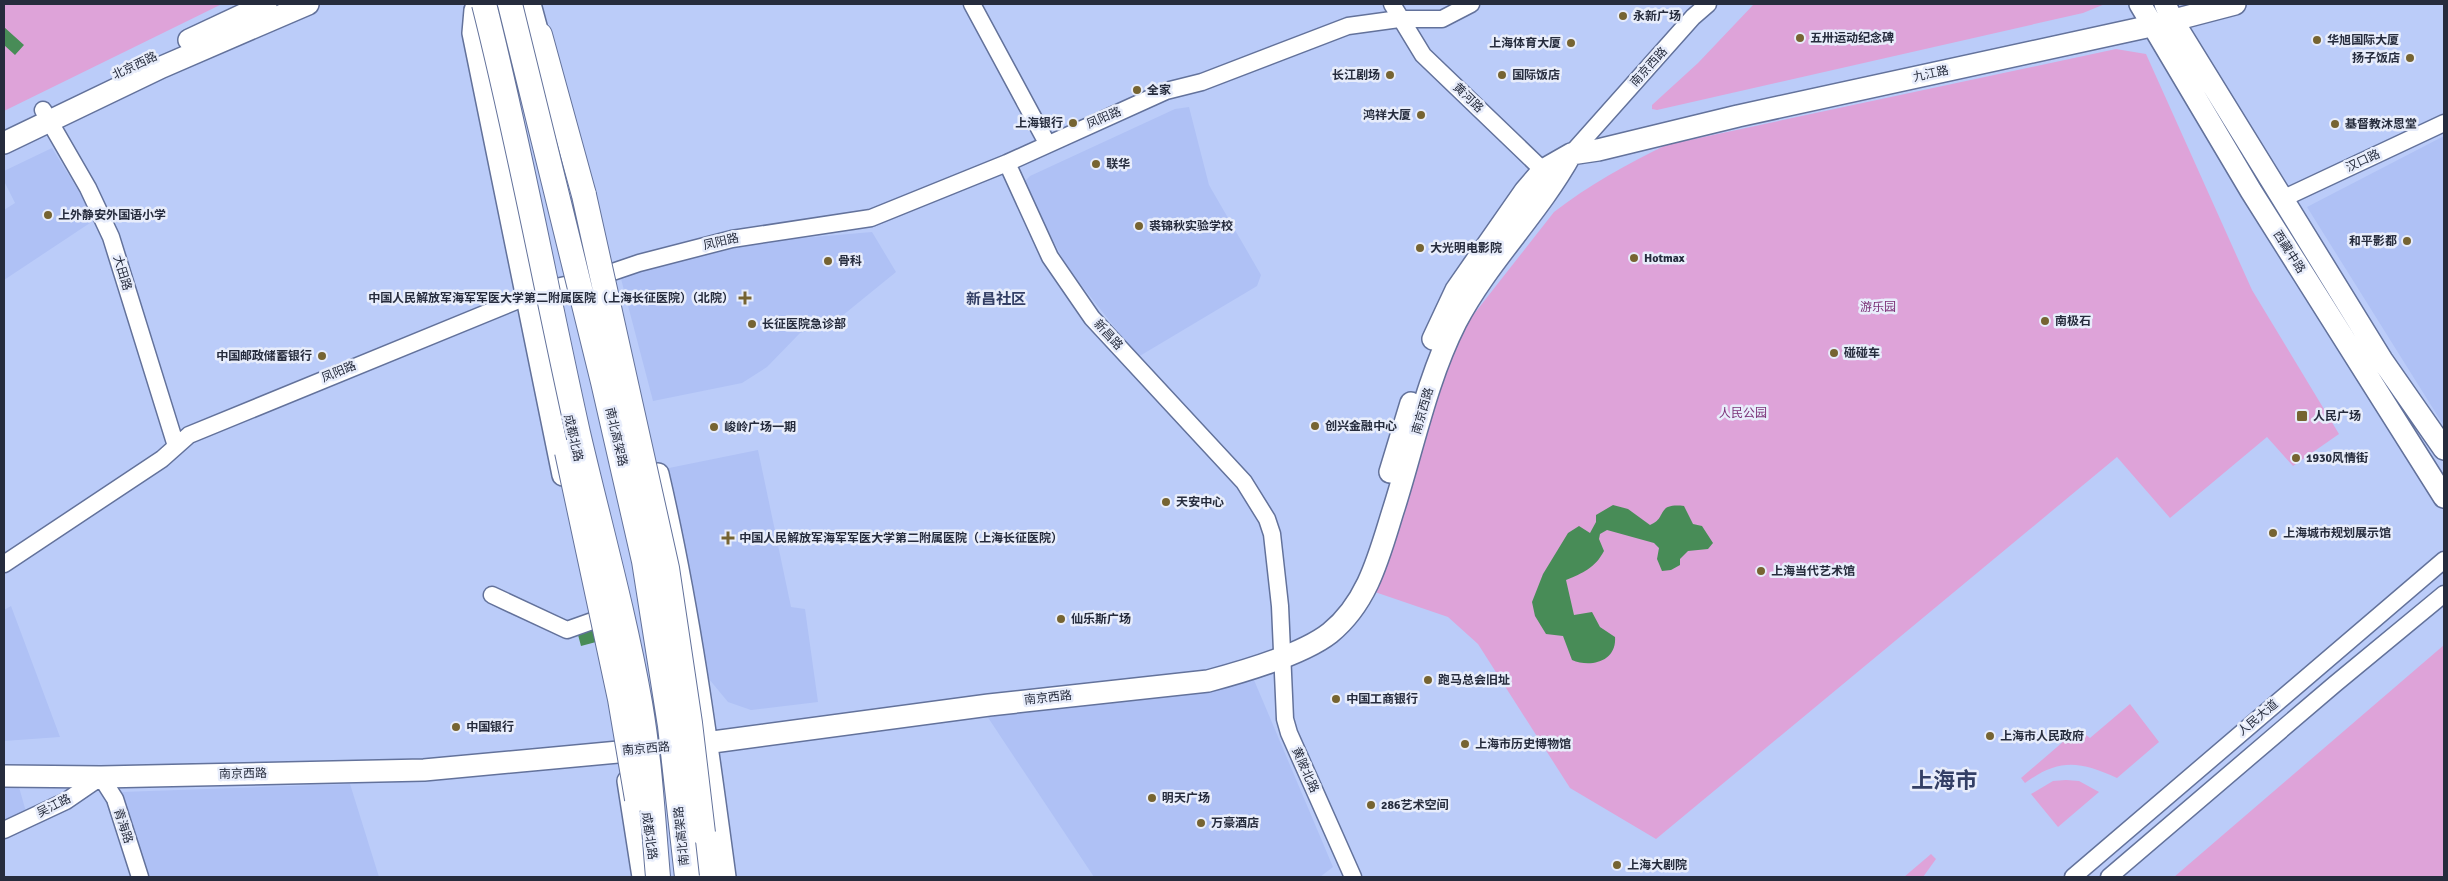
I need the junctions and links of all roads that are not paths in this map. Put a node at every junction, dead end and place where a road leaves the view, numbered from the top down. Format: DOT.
graph roads {
  1 [pos="266,4"];
  2 [pos="308,4"];
  3 [pos="510,4"];
  4 [pos="530,4"];
  5 [pos="972,4"];
  6 [pos="1392,4"];
  7 [pos="1471,4"];
  8 [pos="1708,4"];
  9 [pos="2140,4"];
  10 [pos="2235,4"];
  11 [pos="478,6"];
  12 [pos="2169,12"];
  13 [pos="1399,20"];
  14 [pos="2151,26"];
  15 [pos="540,35"];
  16 [pos="47,116"];
  17 [pos="2444,123"];
  18 [pos="4,128"];
  19 [pos="1626,142"];
  20 [pos="4,143"];
  21 [pos="1047,144"];
  22 [pos="1571,154"];
  23 [pos="1007,163"];
  24 [pos="1549,176"];
  25 [pos="2282,199"];
  26 [pos="601,276"];
  27 [pos="535,293"];
  28 [pos="603,333"];
  29 [pos="626,343"];
  30 [pos="176,446"];
  31 [pos="2444,450"];
  32 [pos="592,487"];
  33 [pos="2444,495"];
  34 [pos="630,500"];
  35 [pos="590,560"];
  36 [pos="2444,560"];
  37 [pos="4,564"];
  38 [pos="674,572"];
  39 [pos="2444,594"];
  40 [pos="492,596"];
  41 [pos="664,604"];
  42 [pos="598,619"];
  43 [pos="1282,656"];
  44 [pos="612,658"];
  45 [pos="682,664"];
  46 [pos="640,705"];
  47 [pos="676,736"];
  48 [pos="708,748"];
  49 [pos="630,750"];
  50 [pos="4,776"];
  51 [pos="101,777"];
  52 [pos="687,790"];
  53 [pos="4,830"];
  54 [pos="649,876"];
  55 [pos="1351,876"];
  56 [pos="140,877"];
  57 [pos="687,877"];
  58 [pos="696,877"];
  59 [pos="709,877"];
  60 [pos="725,877"];
  61 [pos="2073,877"];
  62 [pos="2109,877"];
  1 -- 16 [label="main road, 北京西路"];
  2 -- 16 [label="main road"];
  3 -- 34 [label="highway, 南北高架路, bridge"];
  4 -- 15 [label="main road"];
  5 -- 21 [label="street"];
  6 -- 13 [label="street, 黄河路"];
  7 -- 13 [label="street, 凤阳路"];
  8 -- 22 [label="street, 南京西路"];
  9 -- 14 [label="main road, 西藏中路"];
  10 -- 12 [label="main road, 九江路"];
  11 -- 27 [label="main road"];
  11 -- 32 [label="highway, bridge"];
  11 -- 35 [label="highway, bridge"];
  12 -- 14 [label="main road, 九江路"];
  12 -- 25 [label="main road, 西藏中路"];
  13 -- 21 [label="street, 凤阳路"];
  13 -- 24 [label="street, 黄河路"];
  14 -- 19 [label="main road, 九江路"];
  14 -- 33 [label="main road, 西藏中路"];
  15 -- 26 [label="main road"];
  15 -- 38 [label="highway, bridge"];
  16 -- 18 [label="main road, 北京西路"];
  16 -- 20 [label="main road"];
  16 -- 30 [label="street, 大田路"];
  17 -- 25 [label="street, 汉口路"];
  19 -- 22 [label="main road, 九江路"];
  19 -- 24 [label="main road, 九江路"];
  21 -- 23 [label="street, 凤阳路"];
  22 -- 24 [label="main road, 南京西路"];
  23 -- 26 [label="street, 凤阳路"];
  23 -- 43 [label="street, 新昌路"];
  24 -- 43 [label="main road, 南京西路"];
  25 -- 31 [label="main road, 西藏中路"];
  26 -- 27 [label="street, 凤阳路"];
  26 -- 28 [label="main road"];
  26 -- 29 [label="main road"];
  27 -- 30 [label="street, 凤阳路"];
  27 -- 42 [label="main road"];
  27 -- 44 [label="main road, 成都北路"];
  28 -- 29 [label="main road"];
  28 -- 41 [label="main road"];
  29 -- 38 [label="main road"];
  30 -- 37 [label="street, 凤阳路"];
  32 -- 35 [label="highway, bridge"];
  32 -- 46 [label="highway, bridge"];
  34 -- 38 [label="highway, bridge"];
  34 -- 47 [label="highway, 南北高架路, bridge"];
  35 -- 44 [label="highway, bridge"];
  36 -- 61 [label="street, 人民大道"];
  38 -- 41 [label="main road"];
  38 -- 45 [label="highway, bridge"];
  38 -- 48 [label="main road"];
  39 -- 62 [label="street, 人民大道"];
  40 -- 42 [label="street"];
  41 -- 47 [label="main road"];
  42 -- 44 [label="main road"];
  43 -- 48 [label="main road, 南京西路"];
  43 -- 55 [label="street, 黄陂北路"];
  44 -- 46 [label="highway, bridge"];
  44 -- 49 [label="main road, 成都北路"];
  44 -- 49 [label="main road"];
  44 -- 54 [label="highway, bridge"];
  45 -- 47 [label="highway, bridge"];
  45 -- 59 [label="highway, bridge"];
  46 -- 54 [label="highway, bridge"];
  47 -- 48 [label="main road, 南京西路"];
  47 -- 49 [label="main road, 南京西路"];
  47 -- 52 [label="main road"];
  47 -- 57 [label="highway, 南北高架路, bridge"];
  48 -- 52 [label="main road"];
  48 -- 60 [label="main road"];
  49 -- 51 [label="main road, 南京西路"];
  49 -- 54 [label="main road"];
  49 -- 54 [label="main road, 成都北路"];
  50 -- 51 [label="main road, 南京西路"];
  51 -- 53 [label="street, 吴江路"];
  51 -- 56 [label="street, 青海路"];
  52 -- 58 [label="main road"];
}
